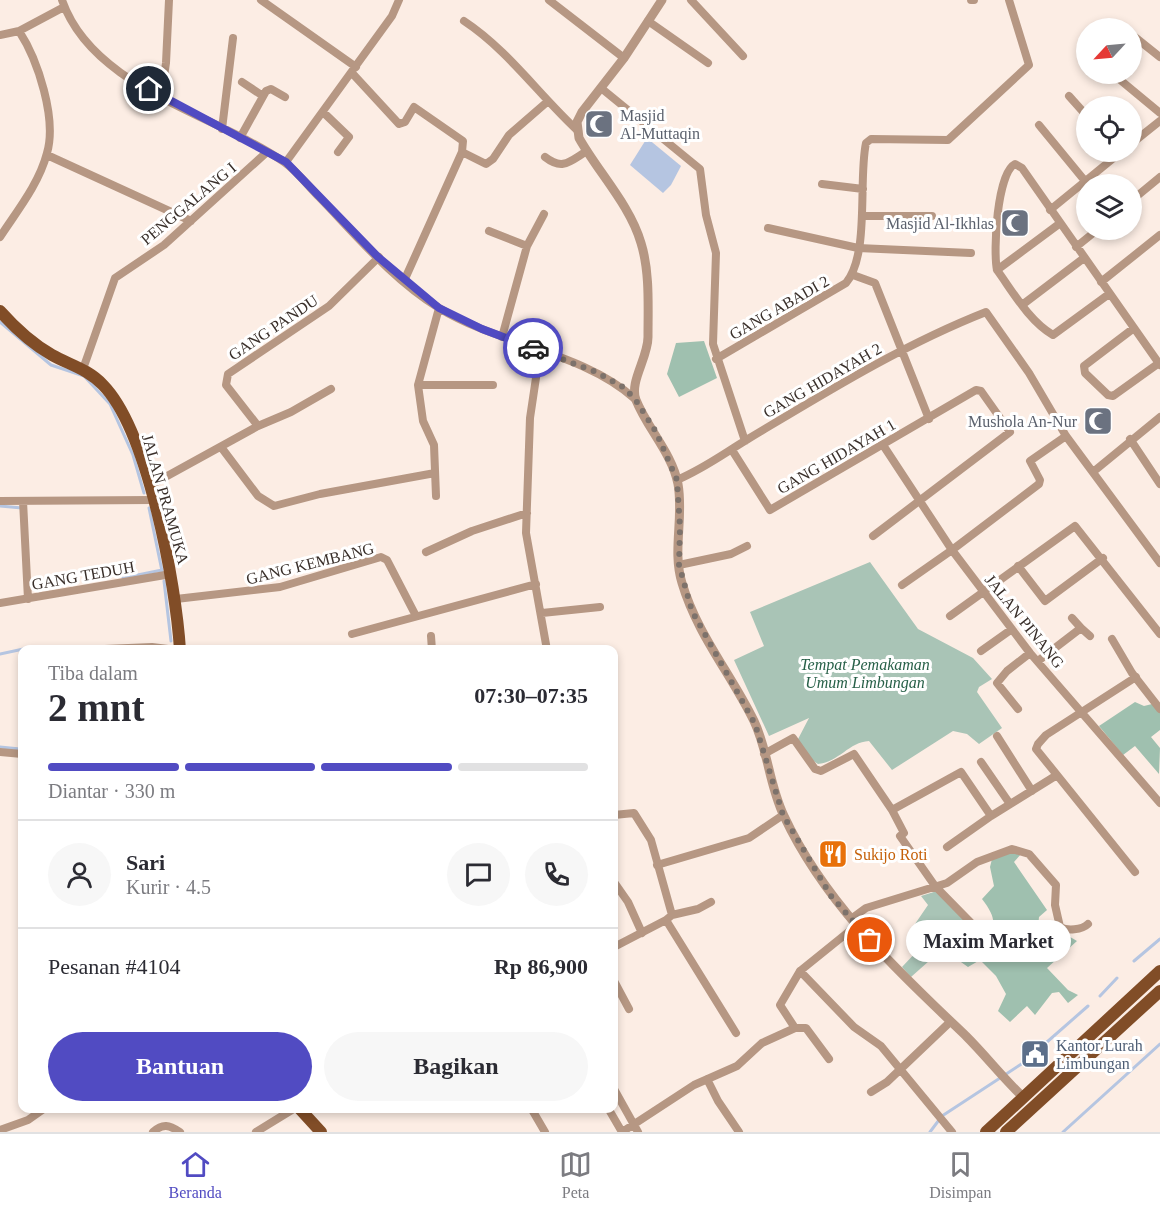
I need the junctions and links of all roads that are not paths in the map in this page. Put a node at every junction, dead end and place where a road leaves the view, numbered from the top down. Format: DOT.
graph roads {
  1 [pos="169,0"];
  2 [pos="261,0"];
  3 [pos="399,0"];
  4 [pos="549,0"];
  5 [pos="662,0"];
  6 [pos="691,0"];
  7 [pos="1009,0"];
  8 [pos="63,3"];
  9 [pos="464,21"];
  10 [pos="648,21"];
  11 [pos="1,31"];
  12 [pos="19,31"];
  13 [pos="233,38"];
  14 [pos="1142,43"];
  15 [pos="742,56"];
  16 [pos="1160,57"];
  17 [pos="624,58"];
  18 [pos="708,63"];
  19 [pos="354,70"];
  20 [pos="242,82"];
  21 [pos="1125,84"];
  22 [pos="602,88"];
  23 [pos="161,96"];
  24 [pos="263,96"];
  25 [pos="1069,96"];
  26 [pos="285,97"];
  27 [pos="547,102"];
  28 [pos="1076,104"];
  29 [pos="323,112"];
  30 [pos="1160,113"];
  31 [pos="1160,121"];
  32 [pos="1039,125"];
  33 [pos="222,129"];
  34 [pos="578,131"];
  35 [pos="1142,135"];
  36 [pos="240,138"];
  37 [pos="587,151"];
  38 [pos="267,152"];
  39 [pos="338,152"];
  40 [pos="462,152"];
  41 [pos="47,155"];
  42 [pos="545,157"];
  43 [pos="286,162"];
  44 [pos="1107,162"];
  45 [pos="1079,174"];
  46 [pos="1093,174"];
  47 [pos="1160,177"];
  48 [pos="822,184"];
  49 [pos="1076,188"];
  50 [pos="863,189"];
  51 [pos="1142,192"];
  52 [pos="1050,210"];
  53 [pos="544,214"];
  54 [pos="862,216"];
  55 [pos="932,216"];
  56 [pos="190,221"];
  57 [pos="1059,224"];
  58 [pos="768,228"];
  59 [pos="489,231"];
  60 [pos="1160,235"];
  61 [pos="0,237"];
  62 [pos="1085,240"];
  63 [pos="527,246"];
  64 [pos="1076,247"];
  65 [pos="858,248"];
  66 [pos="971,253"];
  67 [pos="378,257"];
  68 [pos="1084,258"];
  69 [pos="997,270"];
  70 [pos="853,275"];
  71 [pos="404,281"];
  72 [pos="1101,282"];
  73 [pos="1109,294"];
  74 [pos="1022,305"];
  75 [pos="439,308"];
  76 [pos="0,310"];
  77 [pos="1134,328"];
  78 [pos="502,337"];
  79 [pos="903,348"];
  80 [pos="540,351"];
  81 [pos="717,359"];
  82 [pos="1160,364"];
  83 [pos="83,369"];
  84 [pos="635,380"];
  85 [pos="418,385"];
  86 [pos="493,385"];
  87 [pos="623,387"];
  88 [pos="332,389"];
  89 [pos="635,399"];
  90 [pos="1160,417"];
  91 [pos="930,419"];
  92 [pos="258,426"];
  93 [pos="1066,436"];
  94 [pos="1130,439"];
  95 [pos="745,441"];
  96 [pos="883,445"];
  97 [pos="220,447"];
  98 [pos="732,450"];
  99 [pos="1093,472"];
  100 [pos="435,473"];
  101 [pos="677,480"];
  102 [pos="1160,484"];
  103 [pos="149,486"];
  104 [pos="436,496"];
  105 [pos="152,500"];
  106 [pos="0,501"];
  107 [pos="23,501"];
  108 [pos="920,501"];
  109 [pos="527,513"];
  110 [pos="873,536"];
  111 [pos="747,546"];
  112 [pos="952,550"];
  113 [pos="426,552"];
  114 [pos="1103,558"];
  115 [pos="1160,562"];
  116 [pos="679,565"];
  117 [pos="1018,566"];
  118 [pos="171,574"];
  119 [pos="536,584"];
  120 [pos="902,585"];
  121 [pos="983,592"];
  122 [pos="28,599"];
  123 [pos="176,600"];
  124 [pos="0,603"];
  125 [pos="600,608"];
  126 [pos="542,613"];
  127 [pos="416,616"];
  128 [pos="950,616"];
  129 [pos="1072,618"];
  130 [pos="1012,628"];
  131 [pos="1081,628"];
  132 [pos="352,634"];
  133 [pos="1160,634"];
  134 [pos="430,636"];
  135 [pos="1090,636"];
  136 [pos="1112,639"];
  137 [pos="178,645"];
  138 [pos="431,645"];
  139 [pos="546,645"];
  140 [pos="981,651"];
  141 [pos="1030,652"];
  142 [pos="1038,661"];
  143 [pos="1136,678"];
  144 [pos="1018,709"];
  145 [pos="1160,709"];
  146 [pos="1084,712"];
  147 [pos="997,736"];
  148 [pos="0,752"];
  149 [pos="18,754"];
  150 [pos="764,754"];
  151 [pos="981,762"];
  152 [pos="1057,775"];
  153 [pos="1032,791"];
  154 [pos="1160,803"];
  155 [pos="1010,804"];
  156 [pos="892,810"];
  157 [pos="618,814"];
  158 [pos="783,815"];
  159 [pos="991,816"];
  160 [pos="947,847"];
  161 [pos="657,865"];
  162 [pos="1135,872"];
  163 [pos="936,886"];
  164 [pos="618,888"];
  165 [pos="711,902"];
  166 [pos="669,917"];
  167 [pos="854,922"];
  168 [pos="1088,924"];
  169 [pos="642,933"];
  170 [pos="984,936"];
  171 [pos="618,945"];
  172 [pos="800,971"];
  173 [pos="1160,971"];
  174 [pos="618,988"];
  175 [pos="1160,991"];
  176 [pos="629,1009"];
  177 [pos="950,1022"];
  178 [pos="795,1028"];
  179 [pos="736,1033"];
  180 [pos="829,1059"];
  181 [pos="900,1069"];
  182 [pos="707,1079"];
  183 [pos="871,1092"];
  184 [pos="618,1096"];
  185 [pos="1023,1097"];
  186 [pos="38,1113"];
  187 [pos="288,1113"];
  188 [pos="302,1113"];
  189 [pos="534,1113"];
  190 [pos="611,1113"];
  191 [pos="633,1124"];
  192 [pos="0,1130"];
  193 [pos="153,1132"];
  194 [pos="180,1132"];
  195 [pos="256,1132"];
  196 [pos="321,1132"];
  197 [pos="545,1132"];
  198 [pos="622,1132"];
  199 [pos="638,1132"];
  200 [pos="739,1132"];
  201 [pos="952,1132"];
  202 [pos="986,1132"];
  203 [pos="1006,1132"];
  1 -- 23 [label="street"];
  2 -- 19 [label="street"];
  3 -- 19 [label="street"];
  4 -- 17 [label="street"];
  5 -- 10 [label="street"];
  6 -- 15 [label="street"];
  7 -- 50 [label="street, GANG ABADI 2"];
  8 -- 12 [label="street"];
  8 -- 23 [label="street"];
  9 -- 27 [label="street"];
  10 -- 17 [label="street"];
  10 -- 18 [label="street"];
  11 -- 12 [label="street"];
  12 -- 41 [label="street"];
  13 -- 33 [label="street"];
  14 -- 16 [label="street"];
  17 -- 22 [label="street"];
  19 -- 29 [label="street"];
  19 -- 40 [label="street"];
  20 -- 24 [label="street"];
  21 -- 30 [label="street"];
  22 -- 34 [label="street"];
  22 -- 81 [label="street"];
  23 -- 33 [label="street"];
  24 -- 26 [label="street"];
  24 -- 36 [label="street"];
  25 -- 28 [label="street"];
  27 -- 34 [label="street"];
  27 -- 40 [label="street"];
  29 -- 39 [label="street"];
  29 -- 43 [label="street"];
  31 -- 35 [label="street"];
  32 -- 45 [label="street"];
  33 -- 36 [label="street"];
  34 -- 37 [label="street"];
  36 -- 38 [label="street"];
  37 -- 42 [label="street"];
  37 -- 84 [label="street"];
  38 -- 43 [label="street"];
  38 -- 56 [label="street, PENGGALANG I"];
  40 -- 71 [label="street"];
  41 -- 56 [label="street"];
  41 -- 61 [label="street"];
  43 -- 67 [label="street"];
  44 -- 46 [label="street"];
  47 -- 51 [label="street"];
  48 -- 50 [label="street"];
  49 -- 52 [label="street"];
  50 -- 54 [label="street, GANG ABADI 2"];
  52 -- 57 [label="street"];
  52 -- 69 [label="street"];
  53 -- 63 [label="street"];
  54 -- 55 [label="street"];
  54 -- 65 [label="street, GANG ABADI 2"];
  56 -- 83 [label="street, PENGGALANG I"];
  57 -- 64 [label="street"];
  57 -- 69 [label="street"];
  58 -- 65 [label="street"];
  59 -- 63 [label="street"];
  60 -- 72 [label="street"];
  62 -- 64 [label="street"];
  63 -- 78 [label="street"];
  64 -- 68 [label="street"];
  65 -- 66 [label="street"];
  65 -- 70 [label="street, GANG ABADI 2"];
  67 -- 71 [label="street"];
  67 -- 92 [label="street, GANG PANDU"];
  68 -- 72 [label="street"];
  68 -- 74 [label="street"];
  69 -- 74 [label="street"];
  70 -- 79 [label="street"];
  70 -- 81 [label="street, GANG ABADI 2"];
  71 -- 75 [label="street"];
  72 -- 73 [label="street"];
  73 -- 74 [label="street"];
  73 -- 77 [label="street"];
  75 -- 78 [label="street"];
  75 -- 85 [label="street"];
  76 -- 83 [label="main road, JALAN PRAMUKA"];
  77 -- 82 [label="street"];
  77 -- 82 [label="street"];
  78 -- 80 [label="street"];
  79 -- 91 [label="street"];
  79 -- 93 [label="street, GANG HIDAYAH 2"];
  79 -- 95 [label="street, GANG HIDAYAH 2"];
  80 -- 87 [label="street"];
  80 -- 109 [label="street"];
  81 -- 95 [label="street"];
  83 -- 103 [label="main road, JALAN PRAMUKA"];
  84 -- 87 [label="street"];
  84 -- 89 [label="street"];
  85 -- 86 [label="street"];
  85 -- 100 [label="street"];
  87 -- 89 [label="street"];
  88 -- 92 [label="street"];
  89 -- 101 [label="street"];
  90 -- 94 [label="street"];
  91 -- 96 [label="street, GANG HIDAYAH 1"];
  91 -- 108 [label="street, GANG HIDAYAH 1"];
  92 -- 97 [label="street"];
  93 -- 99 [label="street"];
  93 -- 112 [label="street"];
  94 -- 99 [label="street"];
  94 -- 102 [label="street"];
  95 -- 98 [label="street, GANG HIDAYAH 2"];
  96 -- 98 [label="street, GANG HIDAYAH 1"];
  96 -- 108 [label="street, JALAN PINANG"];
  97 -- 100 [label="street"];
  97 -- 103 [label="street"];
  98 -- 101 [label="street, GANG HIDAYAH 2"];
  99 -- 115 [label="street"];
  100 -- 104 [label="street"];
  101 -- 116 [label="street"];
  103 -- 105 [label="main road, JALAN PRAMUKA"];
  105 -- 107 [label="street"];
  105 -- 118 [label="main road, JALAN PRAMUKA"];
  106 -- 107 [label="street"];
  107 -- 122 [label="street"];
  108 -- 110 [label="street"];
  108 -- 112 [label="street, JALAN PINANG"];
  109 -- 113 [label="street"];
  109 -- 119 [label="street"];
  111 -- 116 [label="street"];
  112 -- 120 [label="street"];
  112 -- 121 [label="street, JALAN PINANG"];
  114 -- 117 [label="street"];
  114 -- 117 [label="street"];
  114 -- 133 [label="street"];
  116 -- 150 [label="street"];
  117 -- 121 [label="street"];
  118 -- 122 [label="street, GANG TEDUH"];
  118 -- 123 [label="main road, JALAN PRAMUKA"];
  119 -- 126 [label="street"];
  119 -- 127 [label="street"];
  121 -- 128 [label="street"];
  121 -- 130 [label="street, JALAN PINANG"];
  122 -- 124 [label="street, GANG TEDUH"];
  123 -- 127 [label="street, GANG KEMBANG"];
  123 -- 137 [label="main road, JALAN PRAMUKA"];
  125 -- 126 [label="street"];
  126 -- 139 [label="street"];
  127 -- 132 [label="street"];
  129 -- 131 [label="street"];
  130 -- 140 [label="street"];
  130 -- 141 [label="street, JALAN PINANG"];
  131 -- 135 [label="street"];
  131 -- 142 [label="street"];
  134 -- 138 [label="street"];
  136 -- 143 [label="street"];
  141 -- 142 [label="street, JALAN PINANG"];
  141 -- 144 [label="street"];
  142 -- 146 [label="street, JALAN PINANG"];
  143 -- 145 [label="street"];
  143 -- 146 [label="street"];
  146 -- 152 [label="street"];
  146 -- 154 [label="street, JALAN PINANG"];
  147 -- 153 [label="street"];
  148 -- 149 [label="street"];
  150 -- 156 [label="street"];
  150 -- 158 [label="street"];
  151 -- 155 [label="street"];
  152 -- 153 [label="street"];
  152 -- 162 [label="street"];
  153 -- 155 [label="street"];
  155 -- 159 [label="street"];
  156 -- 159 [label="street"];
  156 -- 163 [label="street"];
  157 -- 161 [label="street"];
  158 -- 161 [label="street"];
  158 -- 167 [label="street"];
  159 -- 160 [label="street"];
  161 -- 166 [label="street"];
  163 -- 167 [label="street"];
  163 -- 168 [label="street"];
  163 -- 170 [label="street"];
  164 -- 169 [label="street"];
  165 -- 166 [label="street"];
  166 -- 169 [label="street"];
  166 -- 179 [label="street"];
  167 -- 172 [label="street"];
  167 -- 177 [label="street"];
  169 -- 171 [label="street"];
  172 -- 178 [label="street"];
  172 -- 181 [label="street"];
  173 -- 185 [label="main road"];
  174 -- 176 [label="street"];
  175 -- 203 [label="main road"];
  177 -- 181 [label="street"];
  177 -- 185 [label="street"];
  178 -- 180 [label="street"];
  178 -- 182 [label="street"];
  181 -- 183 [label="street"];
  181 -- 201 [label="street"];
  182 -- 191 [label="street"];
  182 -- 200 [label="street"];
  184 -- 191 [label="street"];
  185 -- 202 [label="main road"];
  186 -- 192 [label="street"];
  187 -- 195 [label="street"];
  188 -- 196 [label="main road"];
  189 -- 197 [label="street"];
  190 -- 198 [label="street"];
  191 -- 198 [label="street"];
  191 -- 199 [label="street"];
  193 -- 194 [label="street"];
}
